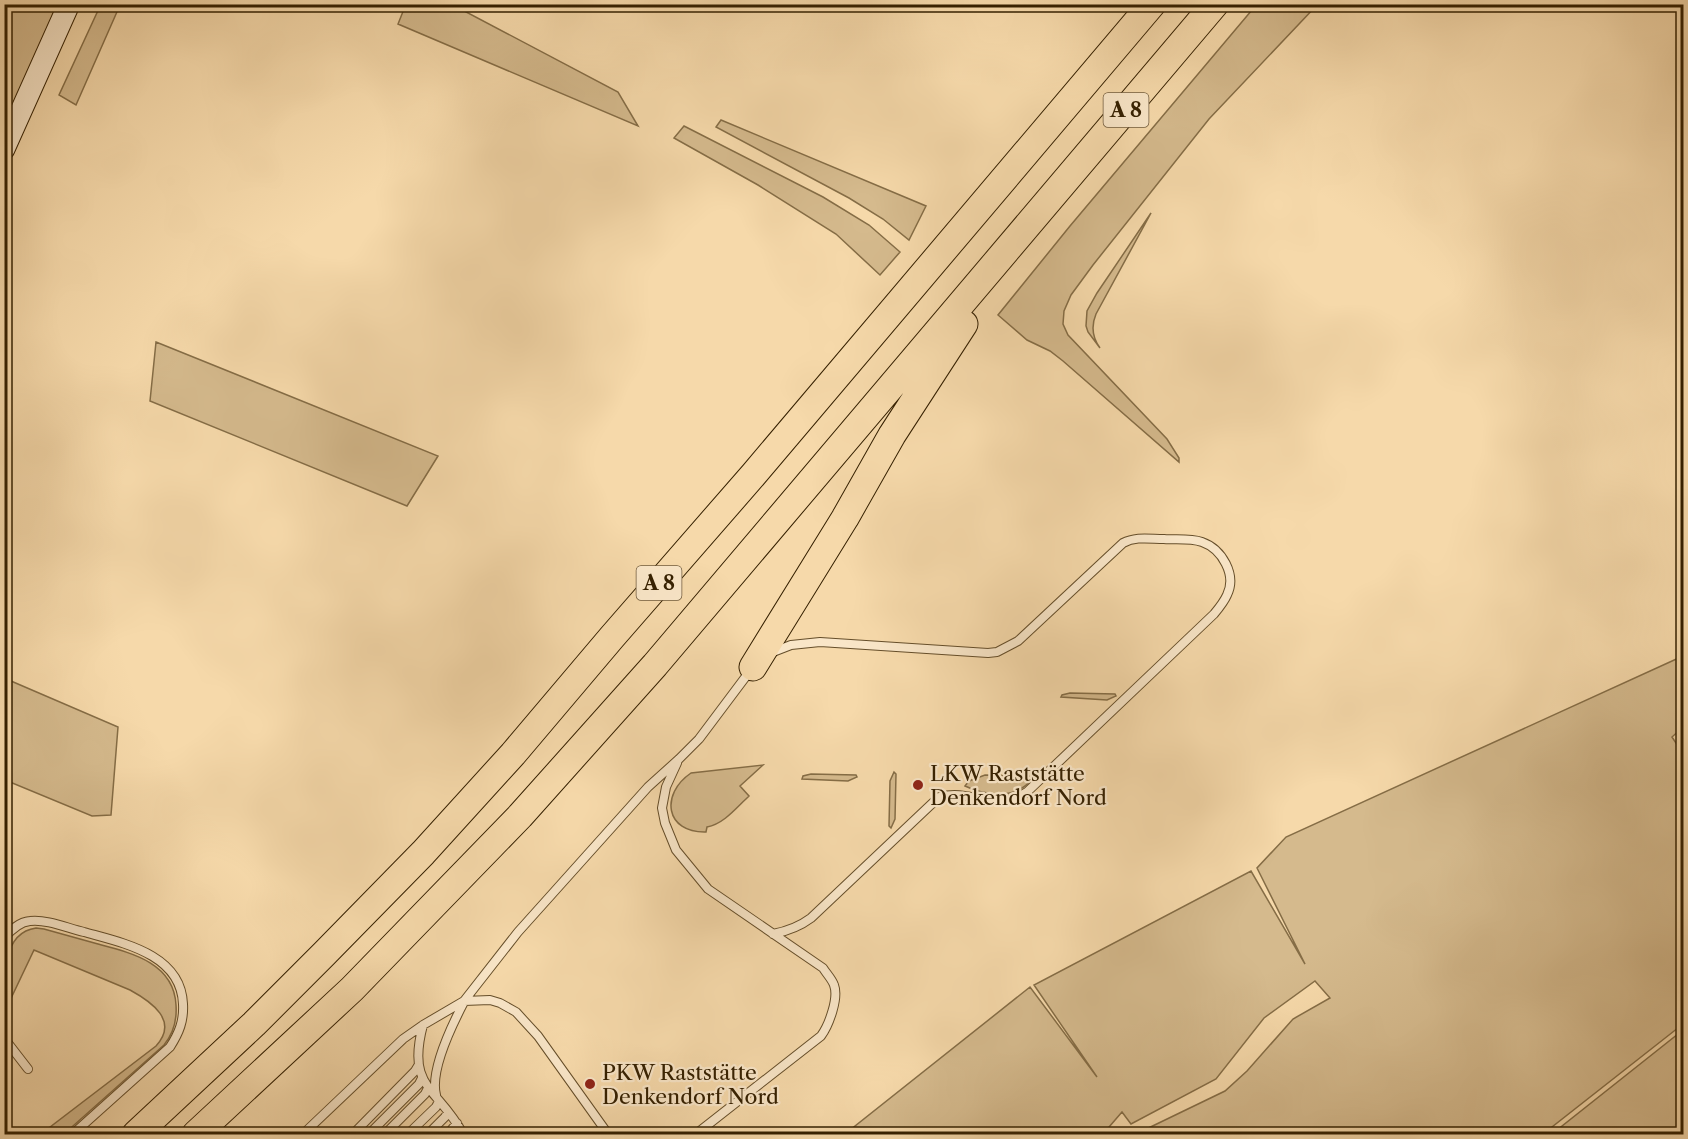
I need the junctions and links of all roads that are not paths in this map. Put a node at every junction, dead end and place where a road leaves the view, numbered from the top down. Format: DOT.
graph roads {
  1 [pos="69,4"];
  2 [pos="1152,4"];
  3 [pos="1215,4"];
  4 [pos="4,149"];
  5 [pos="1037,216"];
  6 [pos="753,668"];
  7 [pos="679,759"];
  8 [pos="773,934"];
  9 [pos="4,938"];
  10 [pos="464,1001"];
  11 [pos="423,1025"];
  12 [pos="4,1038"];
  13 [pos="418,1066"];
  14 [pos="28,1069"];
  15 [pos="422,1078"];
  16 [pos="428,1088"];
  17 [pos="438,1100"];
  18 [pos="448,1112"];
  19 [pos="457,1123"];
  20 [pos="74,1134"];
  21 [pos="136,1134"];
  22 [pos="196,1134"];
  23 [pos="303,1134"];
  24 [pos="353,1134"];
  25 [pos="369,1134"];
  26 [pos="385,1134"];
  27 [pos="408,1134"];
  28 [pos="428,1134"];
  29 [pos="448,1134"];
  30 [pos="463,1134"];
  31 [pos="608,1134"];
  32 [pos="696,1134"];
  1 -- 4 [label="main road"];
  2 -- 21 [label="highway, A 8"];
  3 -- 5 [label="highway, A 8"];
  5 -- 6 [label="highway"];
  5 -- 22 [label="highway, A 8"];
  6 -- 7 [label="lane"];
  6 -- 8 [label="lane"];
  7 -- 8 [label="lane"];
  7 -- 10 [label="lane"];
  8 -- 32 [label="lane"];
  9 -- 20 [label="lane"];
  10 -- 11 [label="lane"];
  10 -- 17 [label="lane"];
  10 -- 31 [label="lane"];
  11 -- 13 [label="lane"];
  11 -- 23 [label="lane"];
  12 -- 14 [label="lane"];
  13 -- 15 [label="lane"];
  13 -- 24 [label="lane"];
  15 -- 16 [label="lane"];
  15 -- 25 [label="lane"];
  16 -- 17 [label="lane"];
  16 -- 26 [label="lane"];
  17 -- 18 [label="lane"];
  17 -- 27 [label="lane"];
  18 -- 19 [label="lane"];
  18 -- 28 [label="lane"];
  19 -- 29 [label="lane"];
  19 -- 30 [label="lane"];
}
